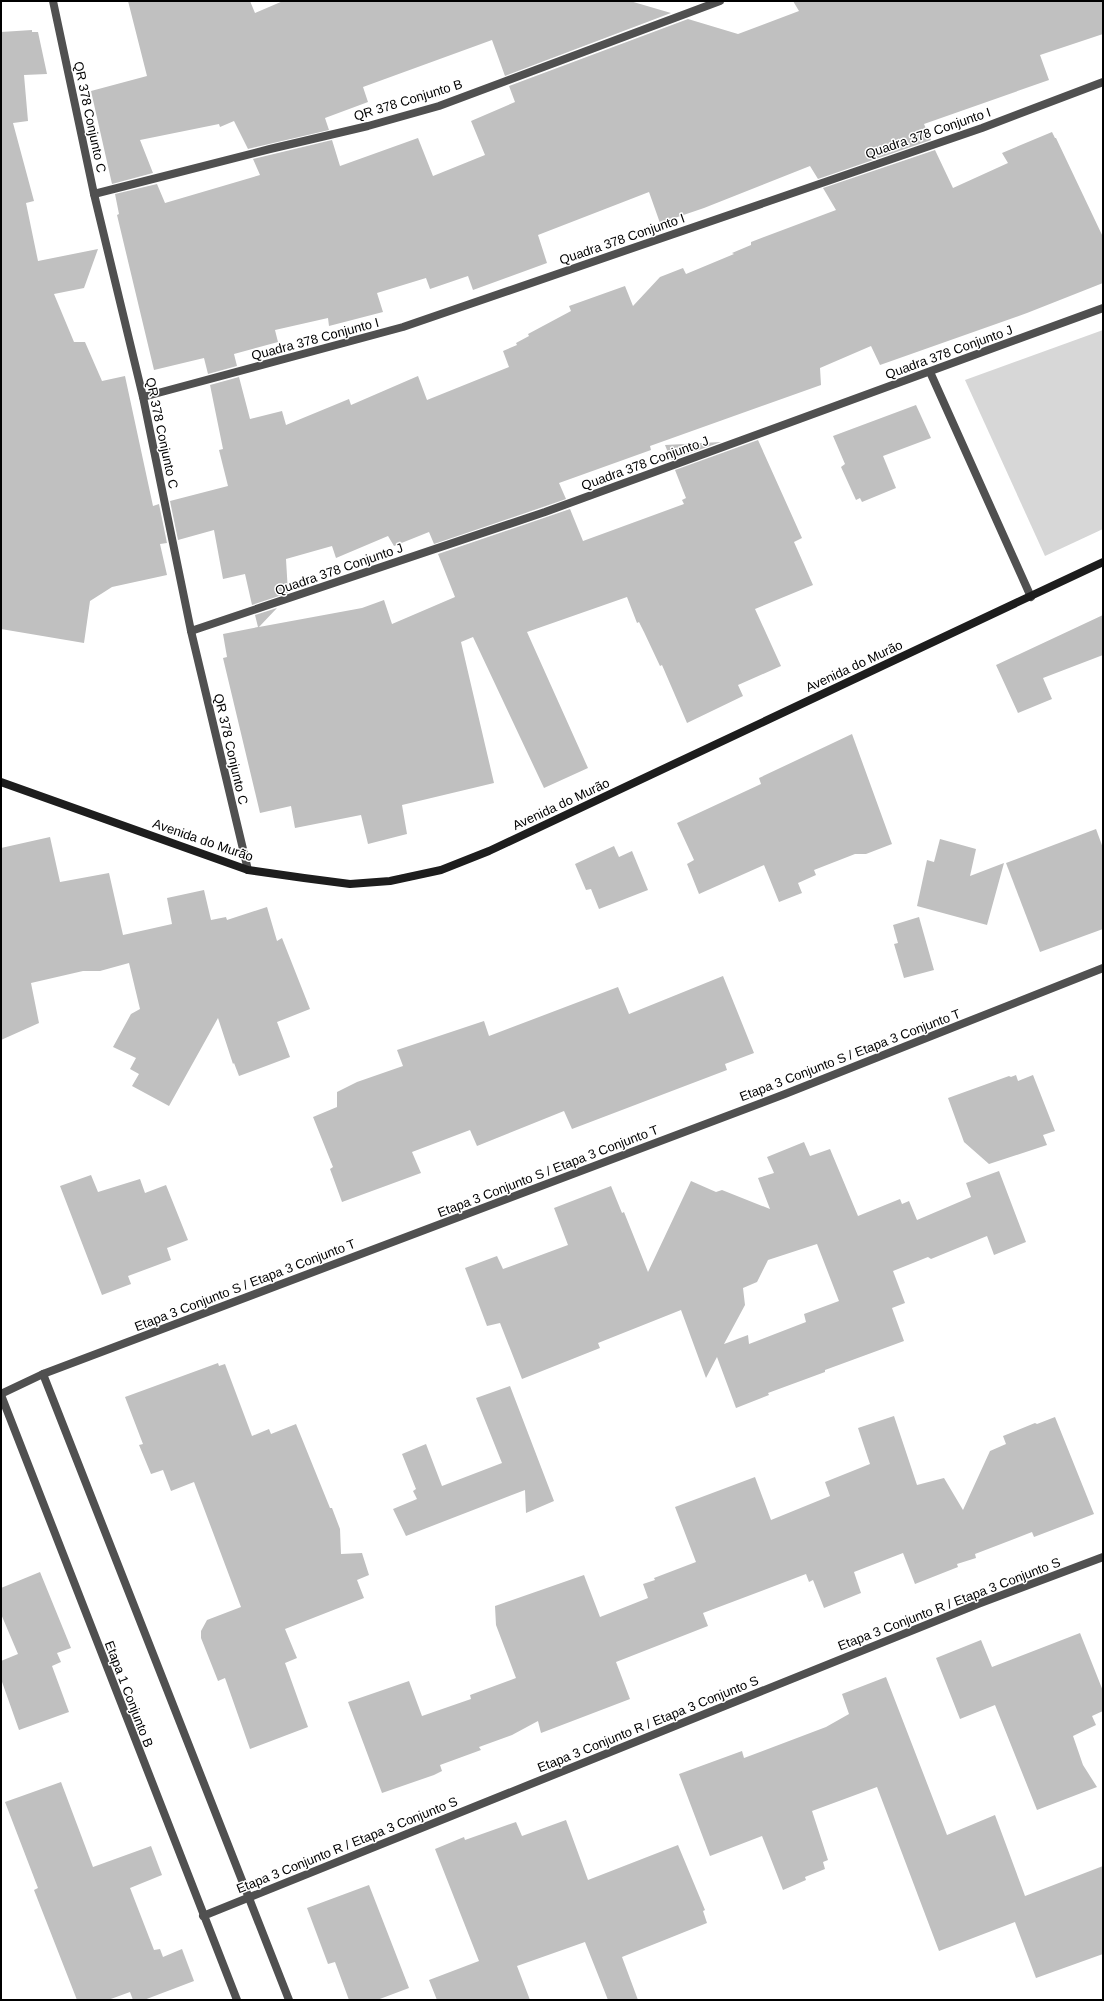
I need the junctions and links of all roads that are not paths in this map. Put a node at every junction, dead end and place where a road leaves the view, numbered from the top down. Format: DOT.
graph roads {
  1 [pos="53,1"];
  2 [pos="720,1"];
  3 [pos="1103,82"];
  4 [pos="94,194"];
  5 [pos="1103,308"];
  6 [pos="930,372"];
  7 [pos="143,397"];
  8 [pos="1103,562"];
  9 [pos="1031,596"];
  10 [pos="191,631"];
  11 [pos="1,782"];
  12 [pos="248,870"];
  13 [pos="1103,968"];
  14 [pos="43,1374"];
  15 [pos="1,1395"];
  16 [pos="1103,1557"];
  17 [pos="248,1898"];
  18 [pos="203,1916"];
  19 [pos="237,2000"];
  20 [pos="289,2000"];
  1 -- 4 [label="street, QR 378 Conjunto C"];
  2 -- 4 [label="street, QR 378 Conjunto B"];
  3 -- 7 [label="street, Quadra 378 Conjunto I"];
  4 -- 7 [label="street, QR 378 Conjunto C"];
  5 -- 6 [label="street, Quadra 378 Conjunto J"];
  6 -- 9 [label="street"];
  6 -- 10 [label="street, Quadra 378 Conjunto J"];
  7 -- 10 [label="street, QR 378 Conjunto C"];
  8 -- 9 [label="street, Avenida do Murão"];
  9 -- 12 [label="street, Avenida do Murão"];
  10 -- 12 [label="street, QR 378 Conjunto C"];
  11 -- 12 [label="street, Avenida do Murão"];
  13 -- 14 [label="street, Etapa 3 Conjunto S / Etapa 3 Conjunto T"];
  14 -- 15 [label="street, Etapa 3 Conjunto S / Etapa 3 Conjunto T"];
  14 -- 17 [label="street"];
  15 -- 18 [label="street, Etapa 1 Conjunto B"];
  16 -- 17 [label="street, Etapa 3 Conjunto R / Etapa 3 Conjunto S"];
  17 -- 18 [label="street, Etapa 3 Conjunto R / Etapa 3 Conjunto S"];
  17 -- 20 [label="street"];
  18 -- 19 [label="street, Etapa 1 Conjunto B"];
}
